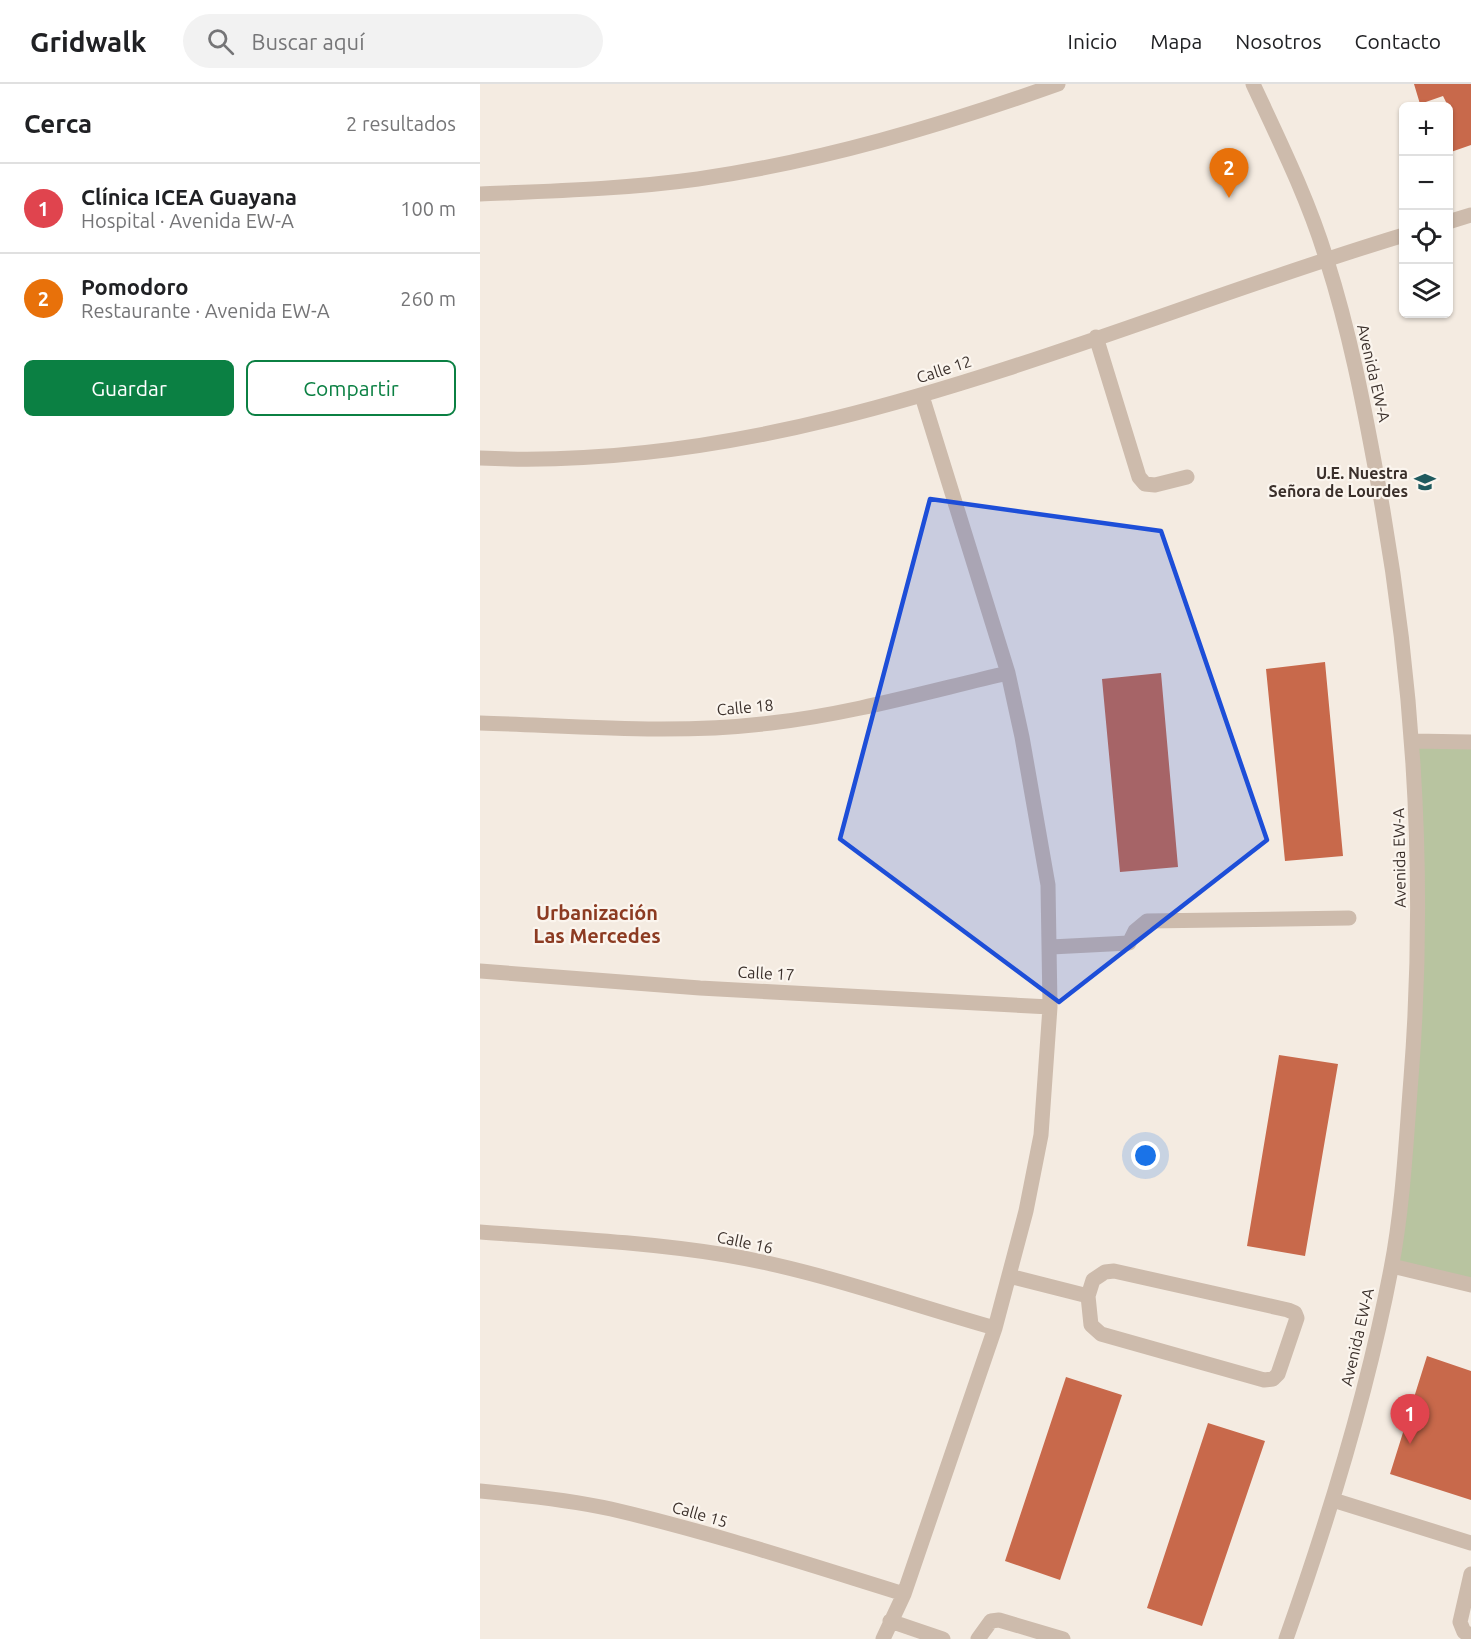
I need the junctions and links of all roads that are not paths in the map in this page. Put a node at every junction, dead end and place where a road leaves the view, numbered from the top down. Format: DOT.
graph roads {
  1 [pos="1058,84"];
  2 [pos="1253,84"];
  3 [pos="480,194"];
  4 [pos="1471,215"];
  5 [pos="1453,221"];
  6 [pos="1399,237"];
  7 [pos="1327,259"];
  8 [pos="1096,337"];
  9 [pos="922,396"];
  10 [pos="480,458"];
  11 [pos="1187,477"];
  12 [pos="1008,673"];
  13 [pos="480,723"];
  14 [pos="1413,741"];
  15 [pos="1471,742"];
  16 [pos="1349,918"];
  17 [pos="1051,947"];
  18 [pos="480,971"];
  19 [pos="1050,1007"];
  20 [pos="480,1232"];
  21 [pos="1392,1266"];
  22 [pos="1009,1276"];
  23 [pos="1471,1285"];
  24 [pos="1088,1296"];
  25 [pos="994,1328"];
  26 [pos="480,1491"];
  27 [pos="1333,1500"];
  28 [pos="1471,1543"];
  29 [pos="1471,1574"];
  30 [pos="904,1594"];
  31 [pos="890,1621"];
  32 [pos="1471,1635"];
  33 [pos="883,1639"];
  34 [pos="943,1639"];
  35 [pos="978,1639"];
  36 [pos="1063,1639"];
  37 [pos="1286,1639"];
  1 -- 3 [label="street"];
  2 -- 7 [label="street, Avenida EW-A"];
  4 -- 5 [label="street"];
  6 -- 7 [label="street, Calle 12"];
  7 -- 8 [label="street, Calle 12"];
  7 -- 14 [label="street, Avenida EW-A"];
  8 -- 9 [label="street, Calle 12"];
  8 -- 11 [label="street"];
  9 -- 10 [label="street, Calle 12"];
  9 -- 12 [label="street"];
  12 -- 13 [label="street, Calle 18"];
  12 -- 17 [label="street"];
  14 -- 15 [label="street"];
  14 -- 21 [label="street, Avenida EW-A"];
  16 -- 17 [label="street"];
  17 -- 19 [label="street"];
  18 -- 19 [label="street, Calle 17"];
  19 -- 22 [label="street"];
  20 -- 25 [label="street, Calle 16"];
  21 -- 23 [label="street"];
  21 -- 27 [label="street, Avenida EW-A"];
  22 -- 24 [label="street"];
  22 -- 25 [label="street"];
  24 -- 24 [label="street"];
  25 -- 30 [label="street"];
  26 -- 30 [label="street, Calle 15"];
  27 -- 28 [label="street"];
  27 -- 37 [label="street, Avenida EW-A"];
  29 -- 32 [label="street"];
  30 -- 31 [label="street"];
  31 -- 33 [label="street"];
  31 -- 34 [label="street"];
  35 -- 36 [label="street"];
}
